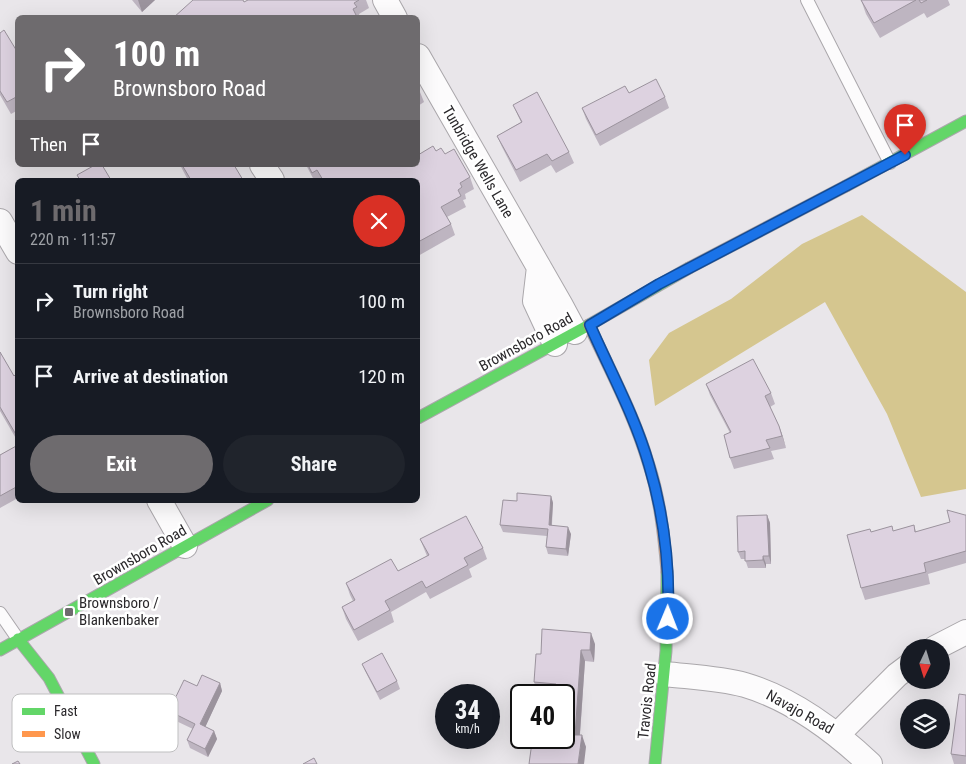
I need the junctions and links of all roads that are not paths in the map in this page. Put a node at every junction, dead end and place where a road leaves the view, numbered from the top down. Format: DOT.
graph roads {
  1 [pos="385,0"];
  2 [pos="808,0"];
  3 [pos="393,15"];
  4 [pos="420,59"];
  5 [pos="966,121"];
  6 [pos="890,163"];
  7 [pos="263,167"];
  8 [pos="271,178"];
  9 [pos="0,221"];
  10 [pos="15,247"];
  11 [pos="573,334"];
  12 [pos="420,417"];
  13 [pos="161,503"];
  14 [pos="263,503"];
  15 [pos="185,546"];
  16 [pos="0,613"];
  17 [pos="966,632"];
  18 [pos="18,640"];
  19 [pos="950,640"];
  20 [pos="0,650"];
  21 [pos="900,673"];
  22 [pos="665,674"];
  23 [pos="57,694"];
  24 [pos="837,735"];
  25 [pos="88,752"];
  26 [pos="94,764"];
  27 [pos="656,764"];
  28 [pos="870,764"];
  1 -- 3 [label="street"];
  2 -- 6 [label="lane"];
  4 -- 11 [label="street, Tunbridge Wells Lane"];
  5 -- 6 [label="main road, Brownsboro Road"];
  6 -- 11 [label="main road, Brownsboro Road"];
  7 -- 8 [label="street"];
  9 -- 10 [label="street"];
  11 -- 12 [label="main road, Brownsboro Road"];
  11 -- 22 [label="main road, Travois Road"];
  13 -- 15 [label="street"];
  14 -- 15 [label="main road, Brownsboro Road"];
  15 -- 18 [label="main road, Brownsboro Road"];
  16 -- 18 [label="lane"];
  17 -- 19 [label="street"];
  18 -- 20 [label="main road, Brownsboro Road"];
  18 -- 23 [label="main road"];
  21 -- 24 [label="street, Navajo Road"];
  22 -- 24 [label="street, Navajo Road"];
  22 -- 27 [label="main road, Travois Road"];
  24 -- 28 [label="street"];
  25 -- 26 [label="main road"];
}
